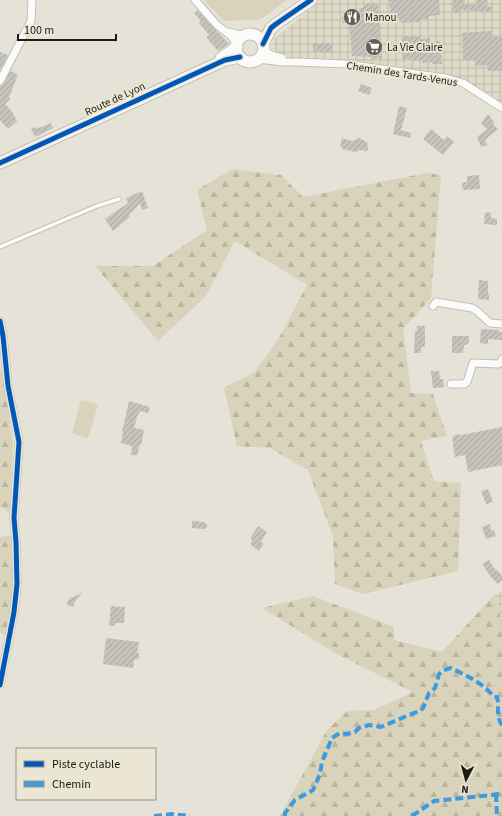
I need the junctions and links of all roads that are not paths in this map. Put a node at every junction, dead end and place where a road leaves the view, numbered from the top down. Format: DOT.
graph roads {
  1 [pos="32,0"];
  2 [pos="194,0"];
  3 [pos="302,0"];
  4 [pos="311,0"];
  5 [pos="242,44"];
  6 [pos="262,51"];
  7 [pos="296,62"];
  8 [pos="0,81"];
  9 [pos="502,108"];
  10 [pos="0,159"];
  11 [pos="0,163"];
  12 [pos="120,199"];
  13 [pos="0,246"];
  14 [pos="433,306"];
  15 [pos="0,321"];
  16 [pos="502,324"];
  17 [pos="502,354"];
  18 [pos="502,358"];
  19 [pos="451,384"];
  20 [pos="0,686"];
  1 -- 8 [label="street"];
  2 -- 5 [label="street"];
  3 -- 5 [label="main road, Route de Lyon"];
  4 -- 6 [label="main road"];
  5 -- 6 [label="main road"];
  5 -- 6 [label="main road"];
  5 -- 10 [label="main road, Route de Lyon"];
  5 -- 11 [label="main road, Route de Lyon"];
  6 -- 7 [label="street, Chemin des Tards-Venus"];
  6 -- 7 [label="street, Chemin des Tards-Venus"];
  7 -- 9 [label="street, Chemin des Tards-Venus"];
  12 -- 13 [label="lane"];
  14 -- 16 [label="street"];
  15 -- 20 [label="street"];
  17 -- 18 [label="street"];
  18 -- 19 [label="street"];
}
